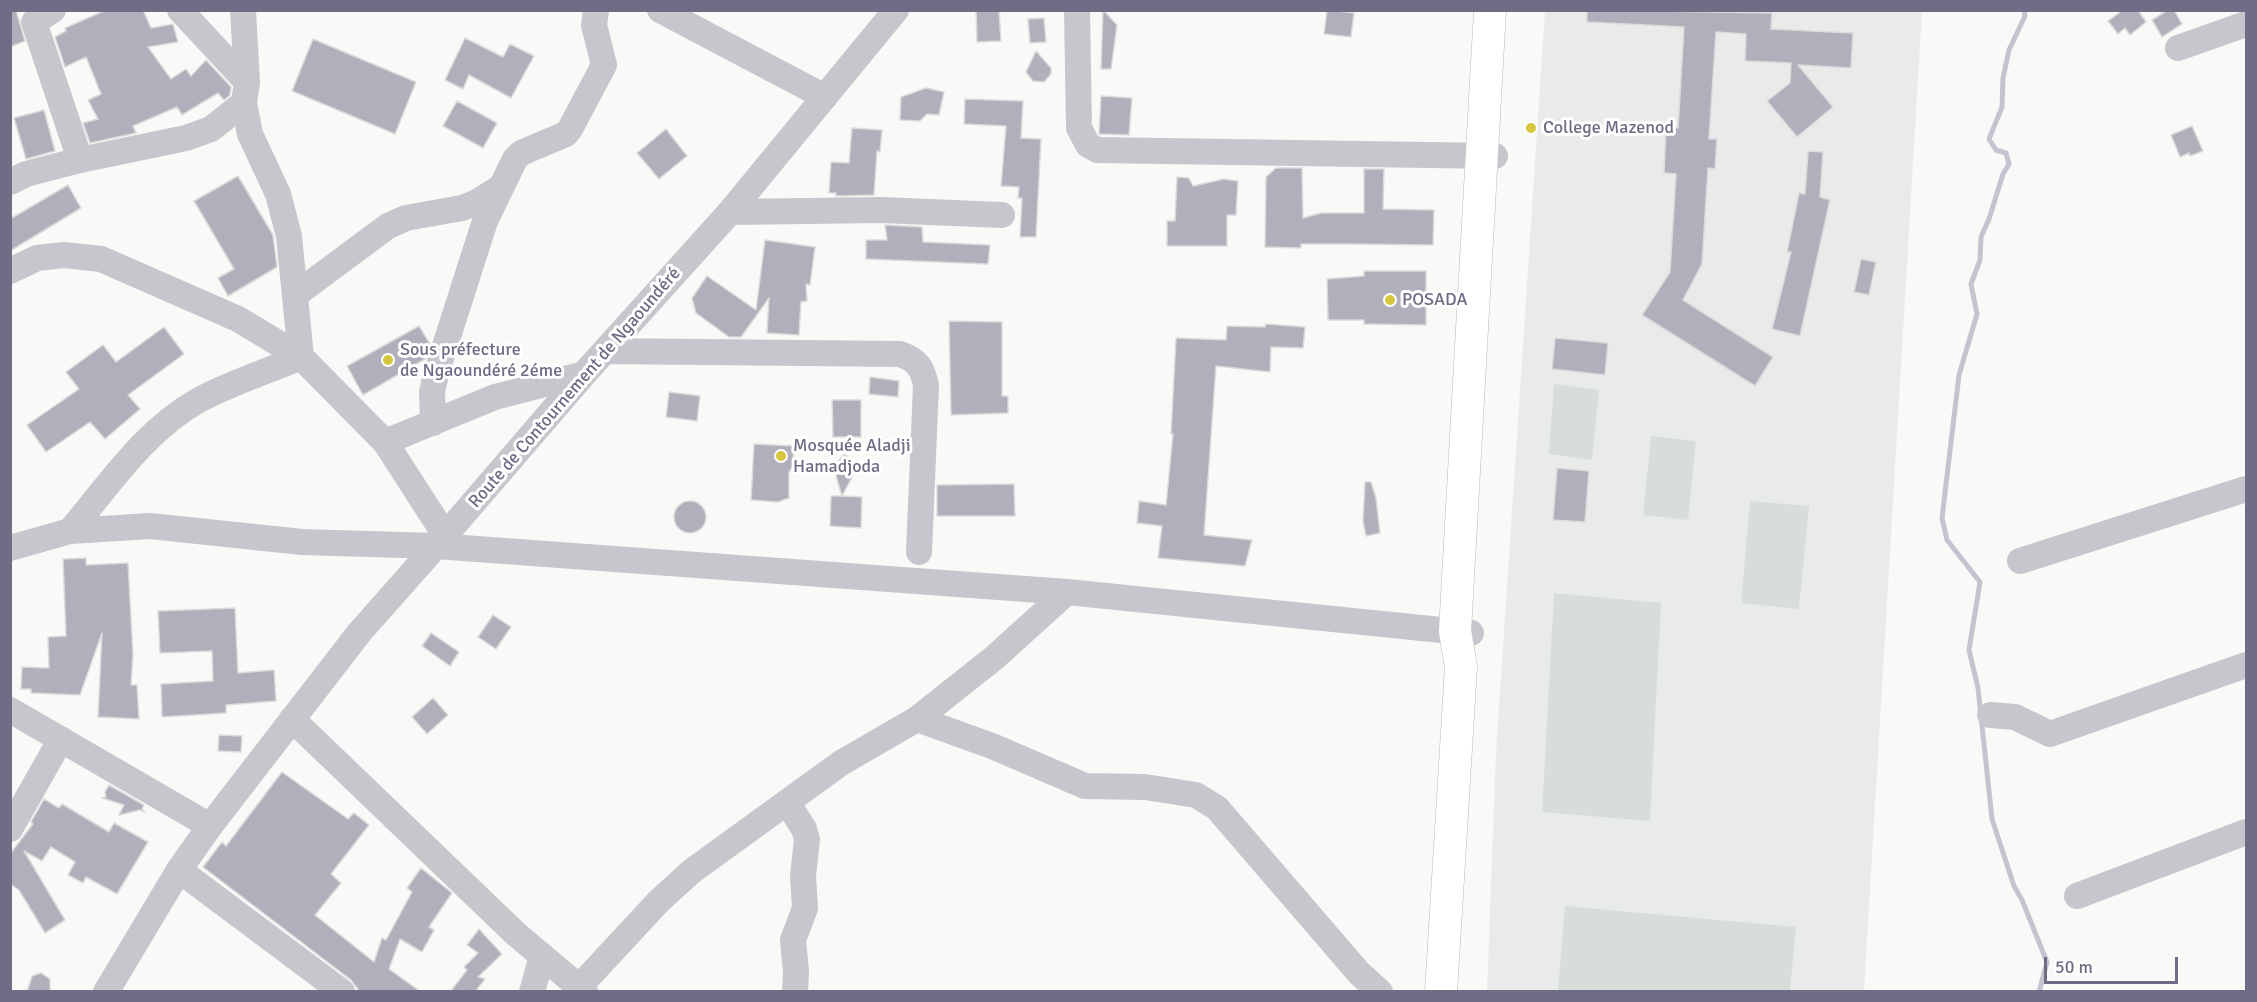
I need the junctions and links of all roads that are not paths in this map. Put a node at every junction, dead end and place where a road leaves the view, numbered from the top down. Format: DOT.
graph roads {
  1 [pos="53,10"];
  2 [pos="180,10"];
  3 [pos="243,10"];
  4 [pos="596,10"];
  5 [pos="896,10"];
  6 [pos="1077,10"];
  7 [pos="1490,10"];
  8 [pos="1504,10"];
  9 [pos="669,13"];
  10 [pos="2247,24"];
  11 [pos="2178,48"];
  12 [pos="246,93"];
  13 [pos="825,97"];
  14 [pos="211,129"];
  15 [pos="250,134"];
  16 [pos="1489,156"];
  17 [pos="80,160"];
  18 [pos="10,182"];
  19 [pos="501,187"];
  20 [pos="730,212"];
  21 [pos="1002,215"];
  22 [pos="10,271"];
  23 [pos="295,295"];
  24 [pos="605,351"];
  25 [pos="301,357"];
  26 [pos="584,374"];
  27 [pos="433,423"];
  28 [pos="385,442"];
  29 [pos="2247,489"];
  30 [pos="70,531"];
  31 [pos="440,540"];
  32 [pos="10,548"];
  33 [pos="920,552"];
  34 [pos="2020,561"];
  35 [pos="1067,592"];
  36 [pos="1463,632"];
  37 [pos="2247,665"];
  38 [pos="10,710"];
  39 [pos="1990,715"];
  40 [pos="292,719"];
  41 [pos="917,719"];
  42 [pos="61,739"];
  43 [pos="787,802"];
  44 [pos="210,826"];
  45 [pos="10,830"];
  46 [pos="2247,832"];
  47 [pos="179,870"];
  48 [pos="2077,896"];
  49 [pos="542,956"];
  50 [pos="583,989"];
  51 [pos="106,992"];
  52 [pos="342,992"];
  53 [pos="532,992"];
  54 [pos="795,992"];
  55 [pos="1380,992"];
  56 [pos="1441,992"];
  1 -- 17 [label="street"];
  2 -- 12 [label="street"];
  3 -- 12 [label="street"];
  4 -- 19 [label="street"];
  5 -- 13 [label="street, Route de Contournement de Ngaoundéré"];
  6 -- 16 [label="street"];
  7 -- 16 [label="main road"];
  8 -- 16 [label="main road"];
  9 -- 13 [label="street"];
  10 -- 11 [label="street"];
  12 -- 14 [label="street"];
  12 -- 15 [label="street"];
  13 -- 20 [label="street, Route de Contournement de Ngaoundéré"];
  14 -- 15 [label="street"];
  14 -- 17 [label="street"];
  15 -- 23 [label="street"];
  16 -- 36 [label="main road"];
  17 -- 18 [label="street"];
  19 -- 23 [label="street"];
  19 -- 27 [label="street"];
  20 -- 21 [label="street"];
  20 -- 24 [label="street, Route de Contournement de Ngaoundéré"];
  22 -- 25 [label="street"];
  23 -- 25 [label="street"];
  24 -- 26 [label="street, Route de Contournement de Ngaoundéré"];
  24 -- 33 [label="street"];
  25 -- 28 [label="street"];
  25 -- 30 [label="street"];
  26 -- 27 [label="street"];
  26 -- 31 [label="street, Route de Contournement de Ngaoundéré"];
  27 -- 28 [label="street"];
  28 -- 31 [label="street"];
  29 -- 34 [label="street"];
  30 -- 31 [label="street"];
  30 -- 32 [label="street"];
  31 -- 35 [label="street"];
  31 -- 40 [label="street, Route de Contournement de Ngaoundéré"];
  35 -- 36 [label="street"];
  35 -- 41 [label="street"];
  36 -- 56 [label="main road"];
  37 -- 39 [label="street"];
  38 -- 42 [label="street"];
  40 -- 44 [label="street, Route de Contournement de Ngaoundéré"];
  40 -- 49 [label="street"];
  41 -- 43 [label="street"];
  41 -- 55 [label="street"];
  42 -- 44 [label="street"];
  42 -- 45 [label="street"];
  43 -- 50 [label="street"];
  43 -- 54 [label="street"];
  44 -- 47 [label="street, Route de Contournement de Ngaoundéré"];
  46 -- 48 [label="street"];
  47 -- 51 [label="street, Route de Contournement de Ngaoundéré"];
  47 -- 52 [label="street"];
  49 -- 50 [label="street"];
  49 -- 53 [label="street"];
}
